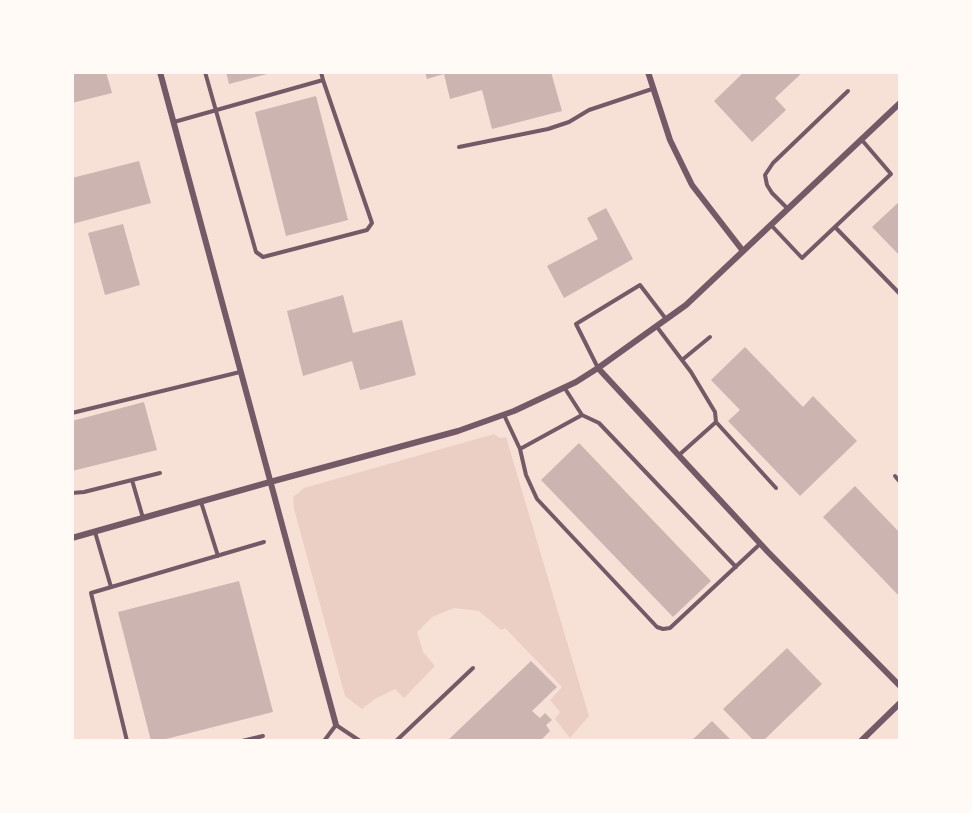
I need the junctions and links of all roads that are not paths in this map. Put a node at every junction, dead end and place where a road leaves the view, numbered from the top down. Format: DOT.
graph roads {
  1 [pos="160,72"];
  2 [pos="205,72"];
  3 [pos="321,72"];
  4 [pos="648,72"];
  5 [pos="323,80"];
  6 [pos="652,89"];
  7 [pos="848,91"];
  8 [pos="900,103"];
  9 [pos="216,111"];
  10 [pos="174,122"];
  11 [pos="861,139"];
  12 [pos="459,147"];
  13 [pos="788,209"];
  14 [pos="771,225"];
  15 [pos="835,226"];
  16 [pos="743,251"];
  17 [pos="900,294"];
  18 [pos="666,319"];
  19 [pos="657,326"];
  20 [pos="710,337"];
  21 [pos="682,360"];
  22 [pos="598,368"];
  23 [pos="241,372"];
  24 [pos="564,387"];
  25 [pos="72,413"];
  26 [pos="504,414"];
  27 [pos="582,416"];
  28 [pos="716,422"];
  29 [pos="520,449"];
  30 [pos="678,456"];
  31 [pos="160,472"];
  32 [pos="895,476"];
  33 [pos="132,480"];
  34 [pos="270,482"];
  35 [pos="900,482"];
  36 [pos="776,488"];
  37 [pos="72,494"];
  38 [pos="201,502"];
  39 [pos="143,518"];
  40 [pos="95,531"];
  41 [pos="72,538"];
  42 [pos="264,542"];
  43 [pos="760,544"];
  44 [pos="218,556"];
  45 [pos="736,567"];
  46 [pos="111,587"];
  47 [pos="473,668"];
  48 [pos="900,686"];
  49 [pos="900,703"];
  50 [pos="336,724"];
  51 [pos="263,735"];
  52 [pos="127,741"];
  53 [pos="242,741"];
  54 [pos="324,741"];
  55 [pos="360,741"];
  56 [pos="396,741"];
  57 [pos="861,741"];
  1 -- 10 [label="street"];
  2 -- 9 [label="lane"];
  3 -- 5 [label="lane"];
  4 -- 6 [label="street"];
  5 -- 9 [label="lane"];
  5 -- 9 [label="lane"];
  6 -- 12 [label="lane"];
  6 -- 16 [label="street"];
  7 -- 13 [label="lane"];
  8 -- 11 [label="street"];
  9 -- 10 [label="lane"];
  10 -- 23 [label="street"];
  11 -- 13 [label="street"];
  11 -- 15 [label="lane"];
  13 -- 14 [label="street"];
  14 -- 15 [label="lane"];
  14 -- 16 [label="street"];
  15 -- 17 [label="lane"];
  16 -- 18 [label="street"];
  18 -- 19 [label="street"];
  18 -- 22 [label="lane"];
  19 -- 21 [label="lane"];
  19 -- 22 [label="street"];
  20 -- 21 [label="lane"];
  21 -- 28 [label="lane"];
  22 -- 24 [label="street"];
  22 -- 30 [label="street"];
  23 -- 25 [label="lane"];
  23 -- 34 [label="street"];
  24 -- 26 [label="street"];
  24 -- 27 [label="lane"];
  26 -- 29 [label="lane"];
  26 -- 34 [label="street"];
  27 -- 29 [label="lane"];
  27 -- 45 [label="lane"];
  28 -- 30 [label="lane"];
  28 -- 36 [label="lane"];
  29 -- 45 [label="lane"];
  30 -- 43 [label="street"];
  31 -- 33 [label="lane"];
  32 -- 35 [label="lane"];
  33 -- 37 [label="lane"];
  33 -- 39 [label="lane"];
  34 -- 38 [label="street"];
  34 -- 50 [label="street"];
  38 -- 39 [label="street"];
  38 -- 44 [label="lane"];
  39 -- 40 [label="street"];
  40 -- 41 [label="street"];
  40 -- 46 [label="lane"];
  42 -- 44 [label="lane"];
  43 -- 45 [label="lane"];
  43 -- 48 [label="street"];
  44 -- 46 [label="lane"];
  46 -- 52 [label="lane"];
  47 -- 56 [label="lane"];
  49 -- 57 [label="street"];
  50 -- 54 [label="lane"];
  50 -- 55 [label="lane"];
  51 -- 53 [label="lane"];
}
